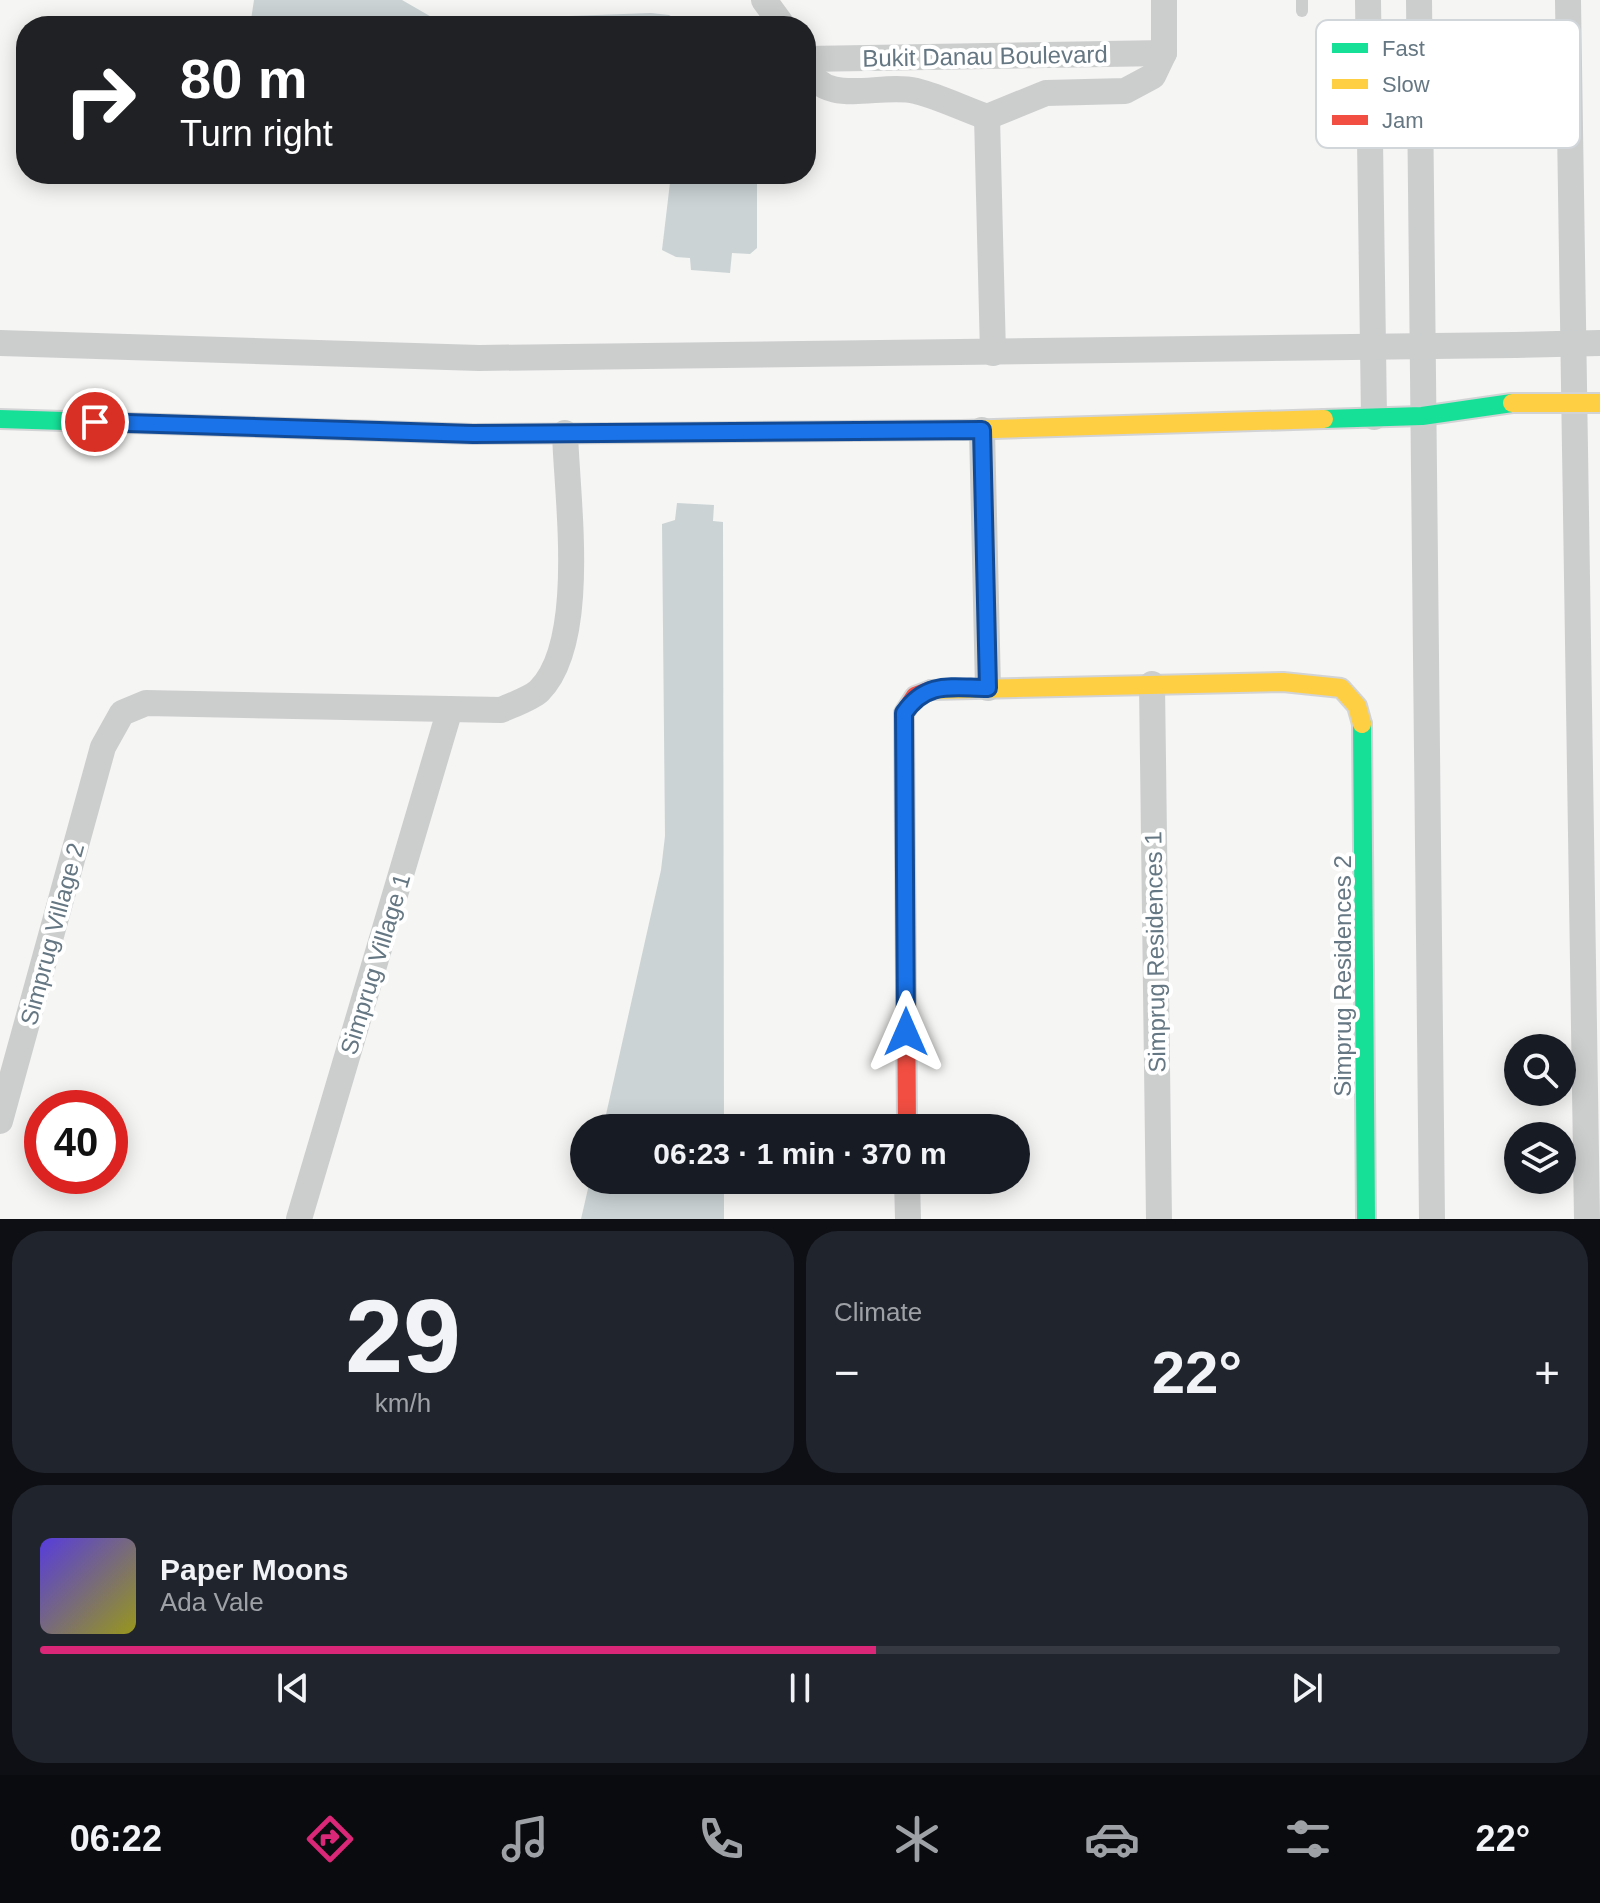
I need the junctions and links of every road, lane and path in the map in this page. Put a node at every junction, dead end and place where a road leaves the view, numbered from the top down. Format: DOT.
graph roads {
  1 [pos="1164,0"];
  2 [pos="1368,0"];
  3 [pos="1419,0"];
  4 [pos="1568,0"];
  5 [pos="1368,20"];
  6 [pos="1419,20"];
  7 [pos="1568,20"];
  8 [pos="1164,53"];
  9 [pos="816,59"];
  10 [pos="816,82"];
  11 [pos="987,117"];
  12 [pos="1370,148"];
  13 [pos="1420,148"];
  14 [pos="1570,148"];
  15 [pos="0,343"];
  16 [pos="1600,343"];
  17 [pos="1422,344"];
  18 [pos="1373,345"];
  19 [pos="993,353"];
  20 [pos="1600,403"];
  21 [pos="1422,416"];
  22 [pos="1374,417"];
  23 [pos="0,419"];
  24 [pos="982,430"];
  25 [pos="565,433"];
  26 [pos="1152,684"];
  27 [pos="988,688"];
  28 [pos="450,709"];
  29 [pos="907,1114"];
  30 [pos="0,1121"];
  31 [pos="907,1194"];
  32 [pos="1367,1218"];
  33 [pos="299,1219"];
  34 [pos="908,1219"];
  35 [pos="1159,1219"];
  36 [pos="1432,1219"];
  37 [pos="1587,1219"];
  1 -- 8 [label="street"];
  2 -- 5 [label="street"];
  3 -- 6 [label="street"];
  4 -- 7 [label="street"];
  8 -- 9 [label="street, Bukit Danau Boulevard"];
  8 -- 11 [label="street"];
  10 -- 11 [label="street"];
  11 -- 19 [label="street"];
  12 -- 18 [label="street"];
  13 -- 17 [label="street"];
  14 -- 37 [label="street"];
  15 -- 19 [label="street"];
  16 -- 17 [label="street, bridge"];
  17 -- 18 [label="street"];
  17 -- 21 [label="street"];
  18 -- 19 [label="street"];
  18 -- 22 [label="street"];
  20 -- 21 [label="street, bridge"];
  21 -- 22 [label="street"];
  21 -- 36 [label="street"];
  22 -- 24 [label="street"];
  23 -- 25 [label="street"];
  24 -- 25 [label="street"];
  24 -- 27 [label="street"];
  25 -- 28 [label="street, Simprug Village 2"];
  26 -- 27 [label="street"];
  26 -- 32 [label="street, Simprug Residences 2"];
  26 -- 35 [label="street, Simprug Residences 1"];
  27 -- 29 [label="street"];
  28 -- 30 [label="street, Simprug Village 2"];
  28 -- 33 [label="street, Simprug Village 1"];
  31 -- 34 [label="street"];
}
